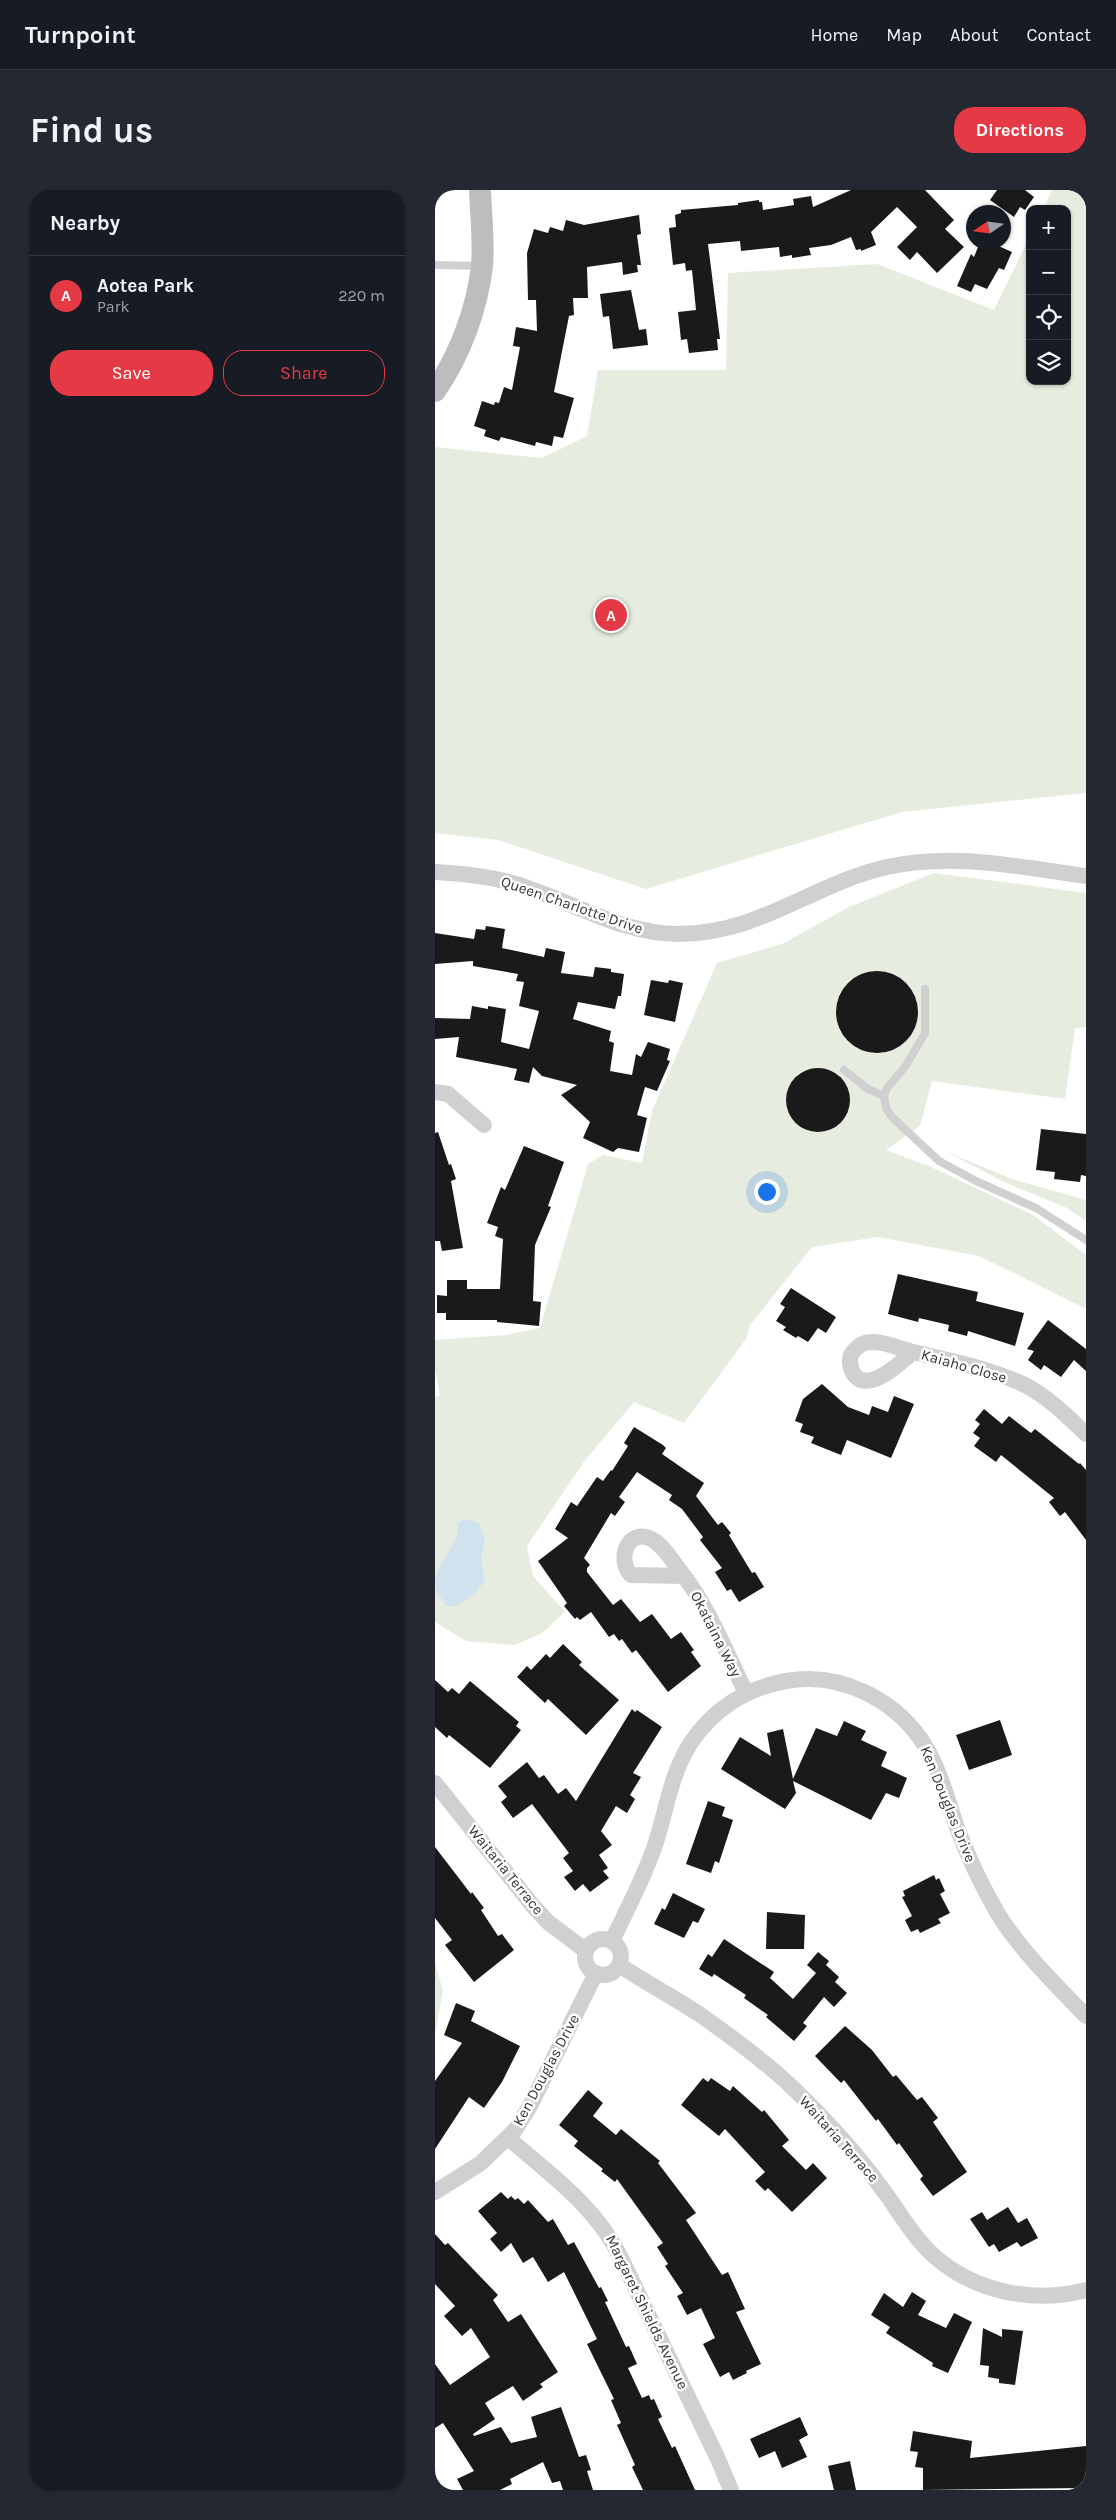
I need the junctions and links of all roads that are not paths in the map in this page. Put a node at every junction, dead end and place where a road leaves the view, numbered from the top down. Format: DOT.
graph roads {
  1 [pos="480,190"];
  2 [pos="435,265"];
  3 [pos="482,266"];
  4 [pos="435,391"];
  5 [pos="435,872"];
  6 [pos="1086,876"];
  7 [pos="925,989"];
  8 [pos="844,1070"];
  9 [pos="435,1092"];
  10 [pos="884,1096"];
  11 [pos="484,1126"];
  12 [pos="1086,1240"];
  13 [pos="913,1352"];
  14 [pos="1086,1434"];
  15 [pos="684,1576"];
  16 [pos="746,1693"];
  17 [pos="435,1782"];
  18 [pos="612,1941"];
  19 [pos="585,1950"];
  20 [pos="619,1965"];
  21 [pos="596,1973"];
  22 [pos="1086,2016"];
  23 [pos="508,2138"];
  24 [pos="435,2192"];
  25 [pos="1086,2290"];
  26 [pos="731,2490"];
  1 -- 3 [label="street"];
  2 -- 3 [label="lane"];
  3 -- 4 [label="street"];
  5 -- 6 [label="street, Queen Charlotte Drive"];
  7 -- 10 [label="lane"];
  8 -- 10 [label="lane"];
  9 -- 11 [label="street"];
  10 -- 12 [label="lane"];
  13 -- 14 [label="street, Kaiaho Close"];
  15 -- 16 [label="street, Okataina Way"];
  16 -- 18 [label="street, Ken Douglas Drive"];
  16 -- 22 [label="street, Ken Douglas Drive"];
  17 -- 19 [label="street, Waitaria Terrace"];
  18 -- 19 [label="street"];
  18 -- 20 [label="street"];
  19 -- 21 [label="street"];
  20 -- 21 [label="street"];
  20 -- 25 [label="street, Waitaria Terrace"];
  21 -- 23 [label="street, Ken Douglas Drive"];
  23 -- 24 [label="street, Ken Douglas Drive"];
  23 -- 26 [label="street, Margaret Shields Avenue"];
}
